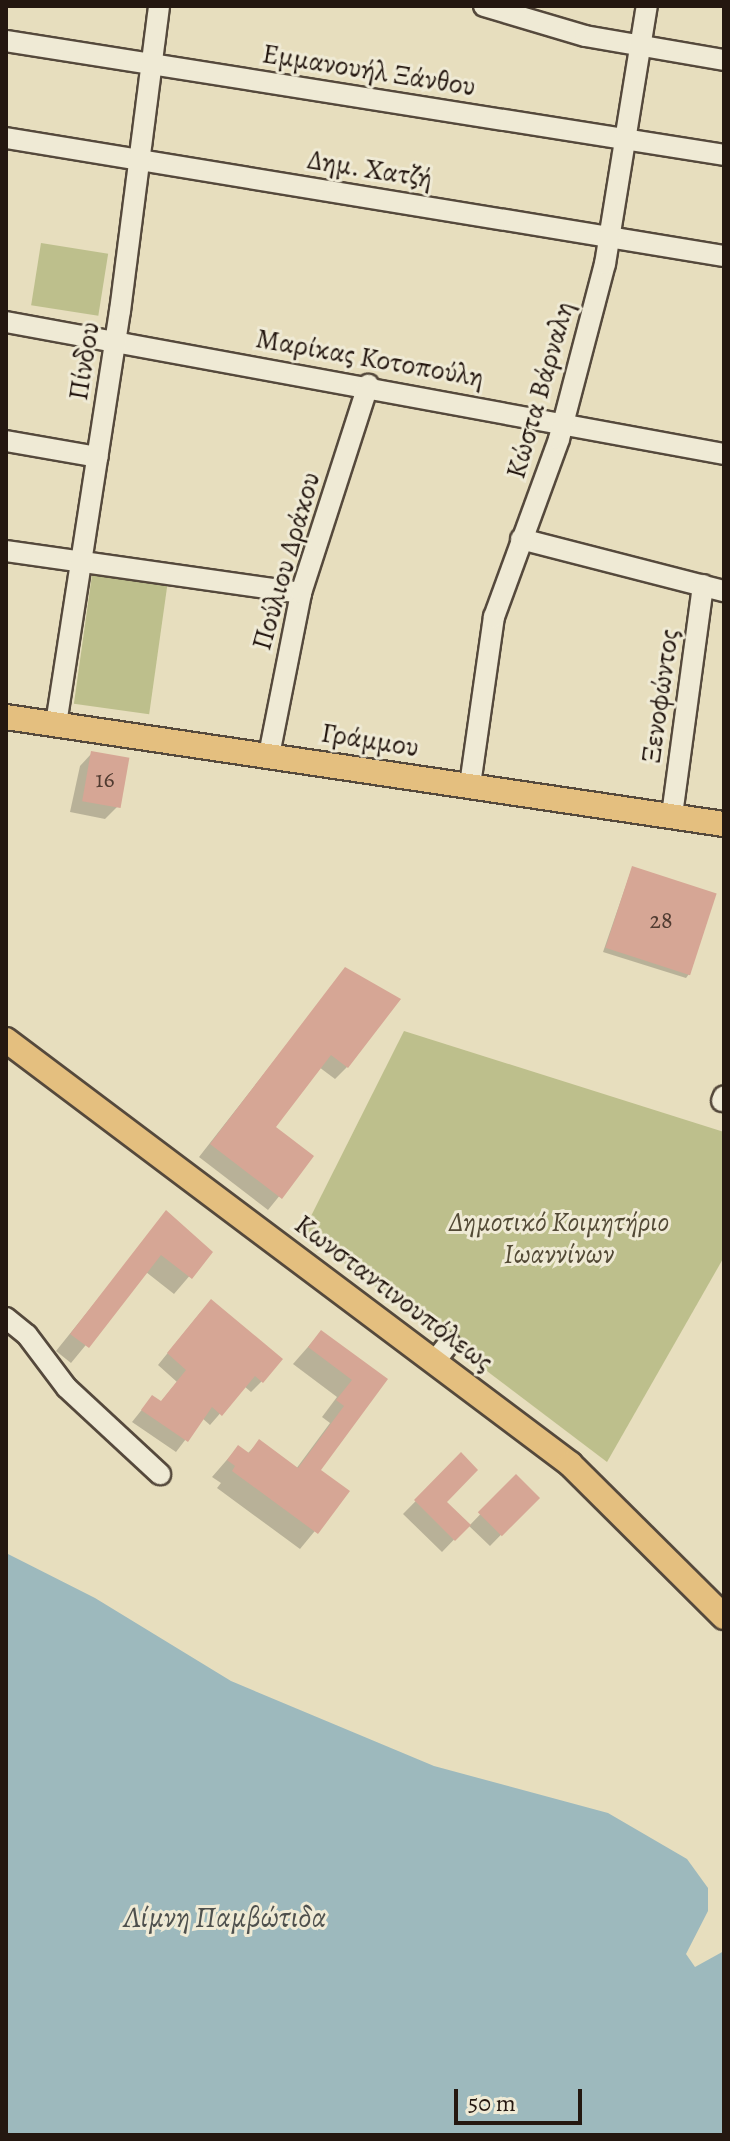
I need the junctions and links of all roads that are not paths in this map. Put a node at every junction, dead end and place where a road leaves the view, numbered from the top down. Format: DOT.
graph roads {
  1 [pos="159,6"];
  2 [pos="484,6"];
  3 [pos="647,6"];
  4 [pos="6,41"];
  5 [pos="641,46"];
  6 [pos="724,60"];
  7 [pos="151,64"];
  8 [pos="6,138"];
  9 [pos="628,140"];
  10 [pos="724,155"];
  11 [pos="140,160"];
  12 [pos="611,237"];
  13 [pos="724,256"];
  14 [pos="6,322"];
  15 [pos="116,341"];
  16 [pos="368,385"];
  17 [pos="564,423"];
  18 [pos="6,441"];
  19 [pos="724,454"];
  20 [pos="98,457"];
  21 [pos="521,539"];
  22 [pos="6,551"];
  23 [pos="80,561"];
  24 [pos="703,585"];
  25 [pos="724,591"];
  26 [pos="301,593"];
  27 [pos="6,717"];
  28 [pos="56,724"];
  29 [pos="269,755"];
  30 [pos="470,785"];
  31 [pos="672,815"];
  32 [pos="724,824"];
  33 [pos="6,1040"];
  34 [pos="6,1318"];
  35 [pos="160,1474"];
  36 [pos="724,1617"];
  1 -- 7 [label="street, Πίνδου"];
  2 -- 5 [label="street"];
  3 -- 5 [label="street, Κώστα Βάρναλη"];
  4 -- 7 [label="street, Εμμανουήλ Ξάνθου"];
  5 -- 6 [label="street"];
  5 -- 9 [label="street, Κώστα Βάρναλη"];
  7 -- 9 [label="street, Εμμανουήλ Ξάνθου"];
  7 -- 11 [label="street, Πίνδου"];
  8 -- 11 [label="street, Δημ. Χατζή"];
  9 -- 10 [label="street, Εμμανουήλ Ξάνθου"];
  9 -- 12 [label="street, Κώστα Βάρναλη"];
  11 -- 12 [label="street, Δημ. Χατζή"];
  11 -- 15 [label="street, Πίνδου"];
  12 -- 13 [label="street, Δημ. Χατζή"];
  12 -- 17 [label="street, Κώστα Βάρναλη"];
  14 -- 15 [label="street, Μαρίκας Κοτοπούλη"];
  15 -- 16 [label="street, Μαρίκας Κοτοπούλη"];
  15 -- 20 [label="street, Πίνδου"];
  16 -- 17 [label="street, Μαρίκας Κοτοπούλη"];
  16 -- 26 [label="street, Πούλιου Δράκου"];
  17 -- 19 [label="street, Μαρίκας Κοτοπούλη"];
  17 -- 21 [label="street, Κώστα Βάρναλη"];
  18 -- 20 [label="street"];
  20 -- 23 [label="street, Πίνδου"];
  21 -- 24 [label="street"];
  21 -- 30 [label="street, Κώστα Βάρναλη"];
  22 -- 23 [label="street"];
  23 -- 26 [label="street"];
  23 -- 28 [label="street, Πίνδου"];
  24 -- 25 [label="street"];
  24 -- 31 [label="street, Ξενοφώντος"];
  26 -- 29 [label="street, Πούλιου Δράκου"];
  27 -- 28 [label="main road, Γράμμου"];
  28 -- 29 [label="main road, Γράμμου"];
  29 -- 30 [label="main road, Γράμμου"];
  30 -- 31 [label="main road, Γράμμου"];
  31 -- 32 [label="main road, Γράμμου"];
  33 -- 36 [label="main road, Κωνσταντινουπόλεως"];
  34 -- 35 [label="street"];
}
